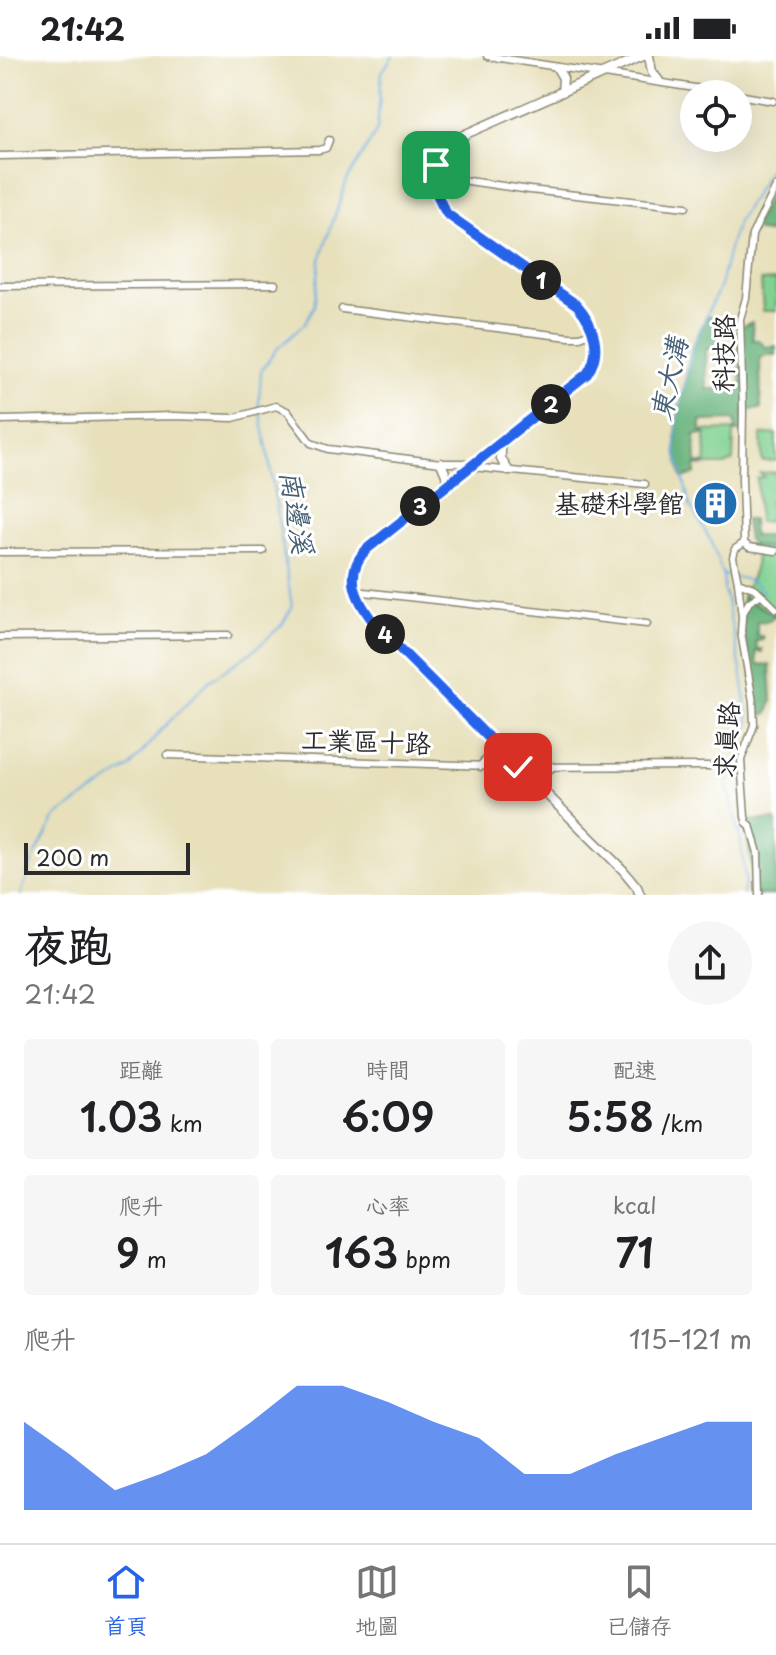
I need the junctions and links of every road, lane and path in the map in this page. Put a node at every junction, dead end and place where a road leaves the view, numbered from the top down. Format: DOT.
graph roads {
  1 [pos="487,56"];
  2 [pos="643,56"];
  3 [pos="649,56"];
  4 [pos="557,68"];
  5 [pos="602,75"];
  6 [pos="659,81"];
  7 [pos="680,85"];
  8 [pos="562,92"];
  9 [pos="752,97"];
  10 [pos="773,101"];
  11 [pos="329,140"];
  12 [pos="0,156"];
  13 [pos="434,176"];
  14 [pos="776,187"];
  15 [pos="686,207"];
  16 [pos="275,284"];
  17 [pos="0,286"];
  18 [pos="342,309"];
  19 [pos="593,332"];
  20 [pos="0,420"];
  21 [pos="501,444"];
  22 [pos="441,463"];
  23 [pos="472,467"];
  24 [pos="508,470"];
  25 [pos="449,482"];
  26 [pos="645,484"];
  27 [pos="744,543"];
  28 [pos="263,551"];
  29 [pos="776,551"];
  30 [pos="0,552"];
  31 [pos="737,578"];
  32 [pos="355,591"];
  33 [pos="760,595"];
  34 [pos="776,609"];
  35 [pos="742,617"];
  36 [pos="647,624"];
  37 [pos="228,635"];
  38 [pos="0,637"];
  39 [pos="492,742"];
  40 [pos="167,755"];
  41 [pos="481,766"];
  42 [pos="709,766"];
  43 [pos="518,767"];
  44 [pos="551,767"];
  45 [pos="542,791"];
  46 [pos="640,895"];
  47 [pos="759,895"];
  1 -- 4 [label="street"];
  2 -- 5 [label="street"];
  3 -- 6 [label="street"];
  4 -- 5 [label="street"];
  4 -- 8 [label="street"];
  5 -- 6 [label="street"];
  5 -- 8 [label="street"];
  6 -- 7 [label="street"];
  8 -- 13 [label="street"];
  9 -- 10 [label="street"];
  11 -- 12 [label="street"];
  13 -- 15 [label="street"];
  13 -- 19 [label="street"];
  14 -- 27 [label="street, 科技路"];
  16 -- 17 [label="street"];
  18 -- 19 [label="street"];
  19 -- 21 [label="street"];
  20 -- 22 [label="street"];
  21 -- 23 [label="street"];
  21 -- 24 [label="street"];
  22 -- 23 [label="street"];
  22 -- 25 [label="street"];
  23 -- 24 [label="street"];
  23 -- 25 [label="street"];
  24 -- 26 [label="street"];
  25 -- 32 [label="street"];
  27 -- 29 [label="street"];
  27 -- 31 [label="street, 求真路"];
  28 -- 30 [label="street"];
  31 -- 33 [label="street"];
  31 -- 35 [label="street, 求真路"];
  32 -- 36 [label="street"];
  32 -- 39 [label="street"];
  33 -- 34 [label="street"];
  33 -- 35 [label="street"];
  35 -- 47 [label="street, 求真路"];
  37 -- 38 [label="street"];
  39 -- 41 [label="street"];
  39 -- 43 [label="street"];
  40 -- 41 [label="street, 工業區十路"];
  41 -- 43 [label="street, 工業區十路"];
  42 -- 44 [label="street, 工業區十路"];
  43 -- 44 [label="street, 工業區十路"];
  43 -- 45 [label="street"];
  44 -- 45 [label="street"];
  45 -- 46 [label="street"];
}
